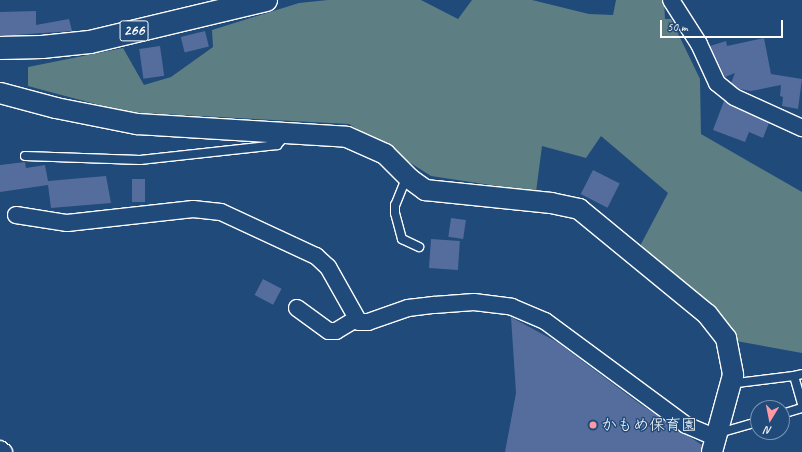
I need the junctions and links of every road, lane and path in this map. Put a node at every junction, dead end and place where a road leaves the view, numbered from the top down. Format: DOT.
graph roads {
  1 [pos="266,0"];
  2 [pos="671,0"];
  3 [pos="0,48"];
  4 [pos="0,94"];
  5 [pos="802,128"];
  6 [pos="288,133"];
  7 [pos="25,156"];
  8 [pos="407,176"];
  9 [pos="16,215"];
  10 [pos="419,247"];
  11 [pos="297,308"];
  12 [pos="356,319"];
  13 [pos="798,375"];
  14 [pos="734,382"];
  15 [pos="802,404"];
  16 [pos="802,408"];
  17 [pos="790,412"];
  18 [pos="750,425"];
  19 [pos="718,438"];
  20 [pos="0,449"];
  21 [pos="4,452"];
  1 -- 3 [label="highway, 266"];
  2 -- 5 [label="street"];
  4 -- 6 [label="street"];
  6 -- 7 [label="lane"];
  6 -- 8 [label="street"];
  8 -- 10 [label="lane"];
  8 -- 14 [label="street"];
  9 -- 12 [label="street"];
  11 -- 12 [label="street"];
  12 -- 19 [label="street"];
  13 -- 14 [label="lane"];
  13 -- 15 [label="lane"];
  14 -- 19 [label="street"];
  16 -- 17 [label="lane"];
  18 -- 19 [label="lane"];
  20 -- 21 [label="street"];
}
